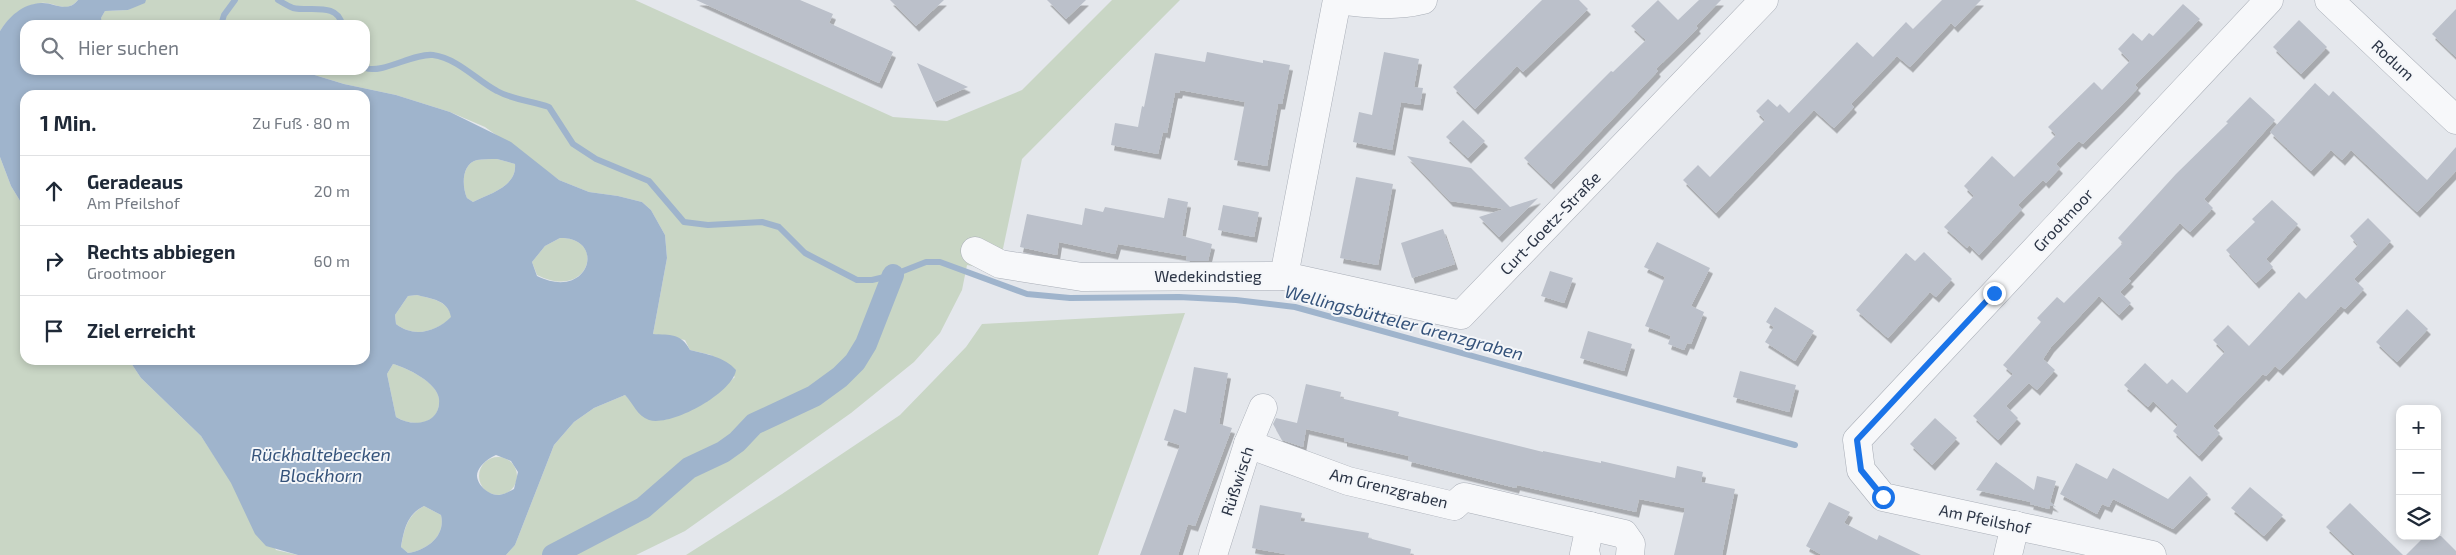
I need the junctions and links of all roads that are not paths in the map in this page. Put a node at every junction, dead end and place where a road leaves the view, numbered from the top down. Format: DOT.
graph roads {
  1 [pos="1338,0"];
  2 [pos="1423,0"];
  3 [pos="1764,0"];
  4 [pos="2269,0"];
  5 [pos="2329,0"];
  6 [pos="2456,120"];
  7 [pos="975,251"];
  8 [pos="1284,276"];
  9 [pos="1263,408"];
  10 [pos="1857,440"];
  11 [pos="1248,444"];
  12 [pos="2015,525"];
  13 [pos="1590,526"];
  14 [pos="1213,555"];
  15 [pos="1586,555"];
  16 [pos="1630,555"];
  17 [pos="2008,555"];
  18 [pos="2152,555"];
  1 -- 2 [label="street"];
  1 -- 8 [label="street, Wedekindstieg"];
  3 -- 8 [label="street, Curt-Goetz-Straße"];
  4 -- 10 [label="street, Grootmoor"];
  5 -- 6 [label="street, Rodum"];
  7 -- 8 [label="street, Wedekindstieg"];
  9 -- 11 [label="street, Rüßwisch"];
  10 -- 12 [label="street, Am Pfeilshof"];
  11 -- 13 [label="street, Am Grenzgraben"];
  11 -- 14 [label="street, Rüßwisch"];
  12 -- 17 [label="street"];
  12 -- 18 [label="street, Am Pfeilshof"];
  13 -- 15 [label="street"];
  13 -- 16 [label="street, Am Grenzgraben"];
}
